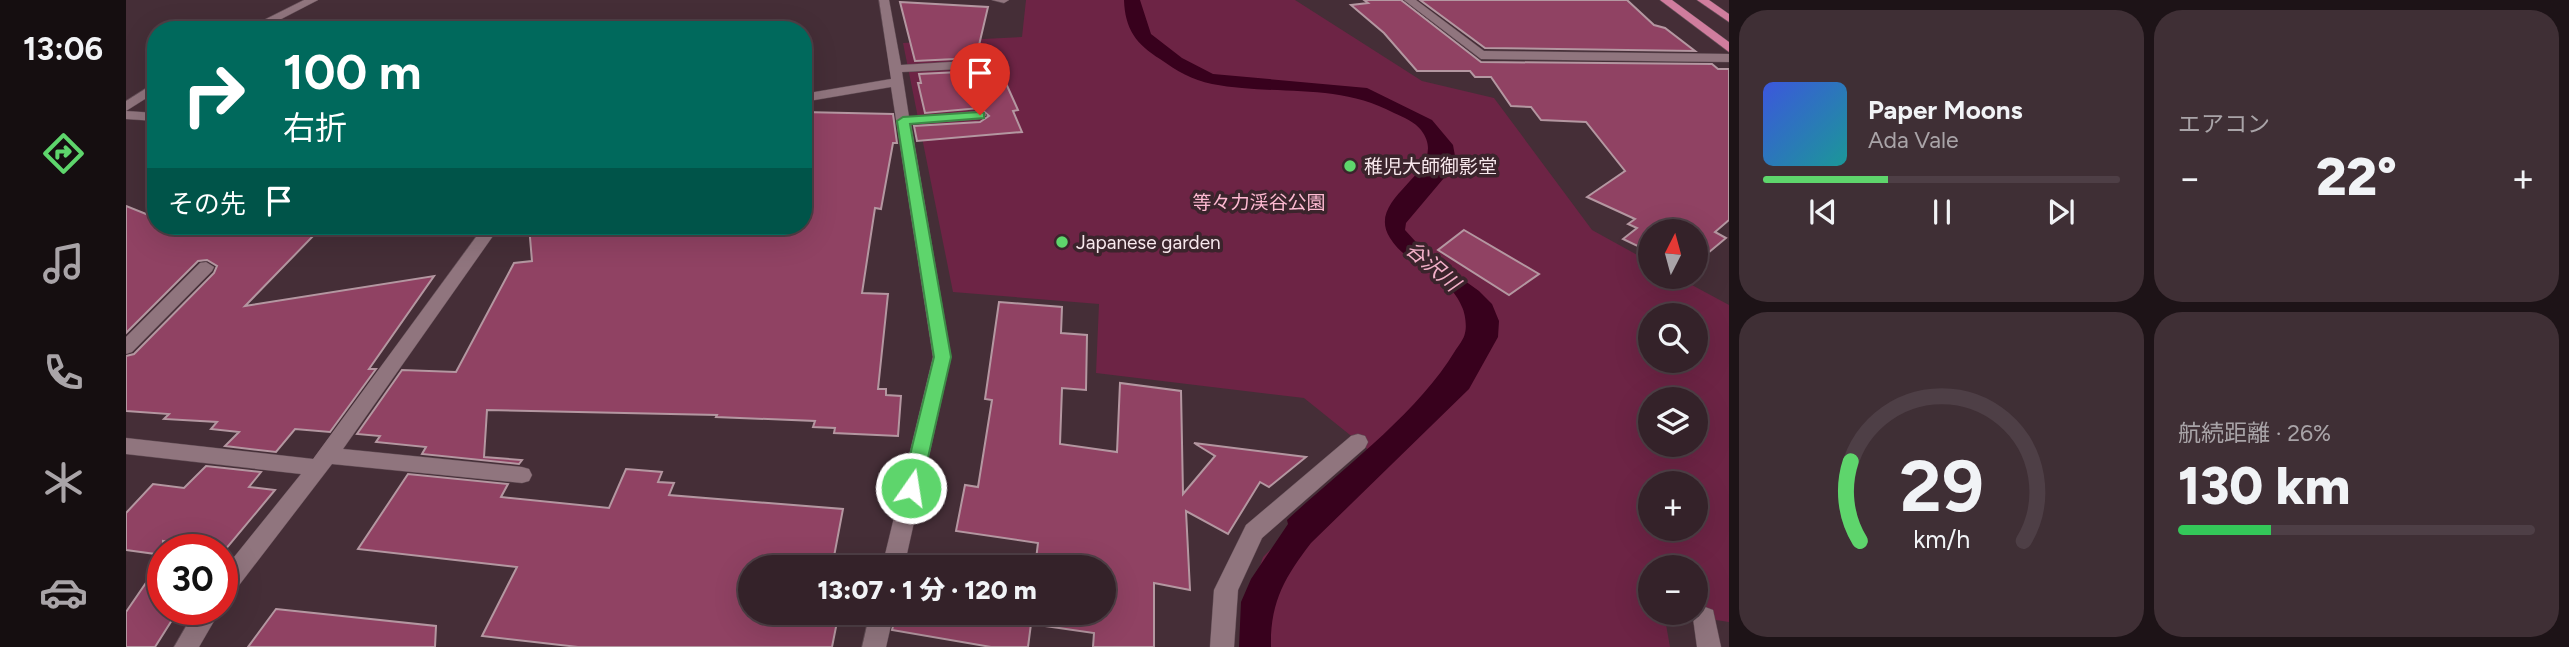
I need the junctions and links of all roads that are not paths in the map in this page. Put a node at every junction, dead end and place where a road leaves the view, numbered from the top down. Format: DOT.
graph roads {
  1 [pos="313,0"];
  2 [pos="884,0"];
  3 [pos="997,0"];
  4 [pos="1004,0"];
  5 [pos="1409,0"];
  6 [pos="1665,0"];
  7 [pos="1702,0"];
  8 [pos="1729,19"];
  9 [pos="269,21"];
  10 [pos="1729,48"];
  11 [pos="1729,58"];
  12 [pos="1000,63"];
  13 [pos="896,76"];
  14 [pos="147,92"];
  15 [pos="812,96"];
  16 [pos="126,107"];
  17 [pos="980,115"];
  18 [pos="126,116"];
  19 [pos="147,117"];
  20 [pos="903,121"];
  21 [pos="486,235"];
  22 [pos="206,267"];
  23 [pos="126,348"];
  24 [pos="1358,442"];
  25 [pos="126,446"];
  26 [pos="323,462"];
  27 [pos="522,475"];
  28 [pos="896,555"];
  29 [pos="238,570"];
  30 [pos="199,625"];
  31 [pos="879,625"];
  32 [pos="1705,625"];
  33 [pos="186,647"];
  34 [pos="874,647"];
  35 [pos="1222,647"];
  36 [pos="1709,647"];
  1 -- 9 [label="street"];
  2 -- 13 [label="street"];
  3 -- 4 [label="street"];
  5 -- 11 [label="street"];
  6 -- 10 [label="main road"];
  7 -- 8 [label="main road"];
  12 -- 13 [label="street"];
  13 -- 15 [label="street"];
  13 -- 20 [label="street"];
  14 -- 16 [label="street"];
  17 -- 20 [label="street"];
  18 -- 19 [label="street"];
  20 -- 28 [label="street"];
  21 -- 26 [label="street"];
  22 -- 23 [label="street"];
  24 -- 35 [label="street"];
  25 -- 26 [label="street"];
  26 -- 27 [label="street"];
  26 -- 29 [label="street"];
  30 -- 33 [label="street"];
  31 -- 34 [label="street"];
  32 -- 36 [label="street"];
}
